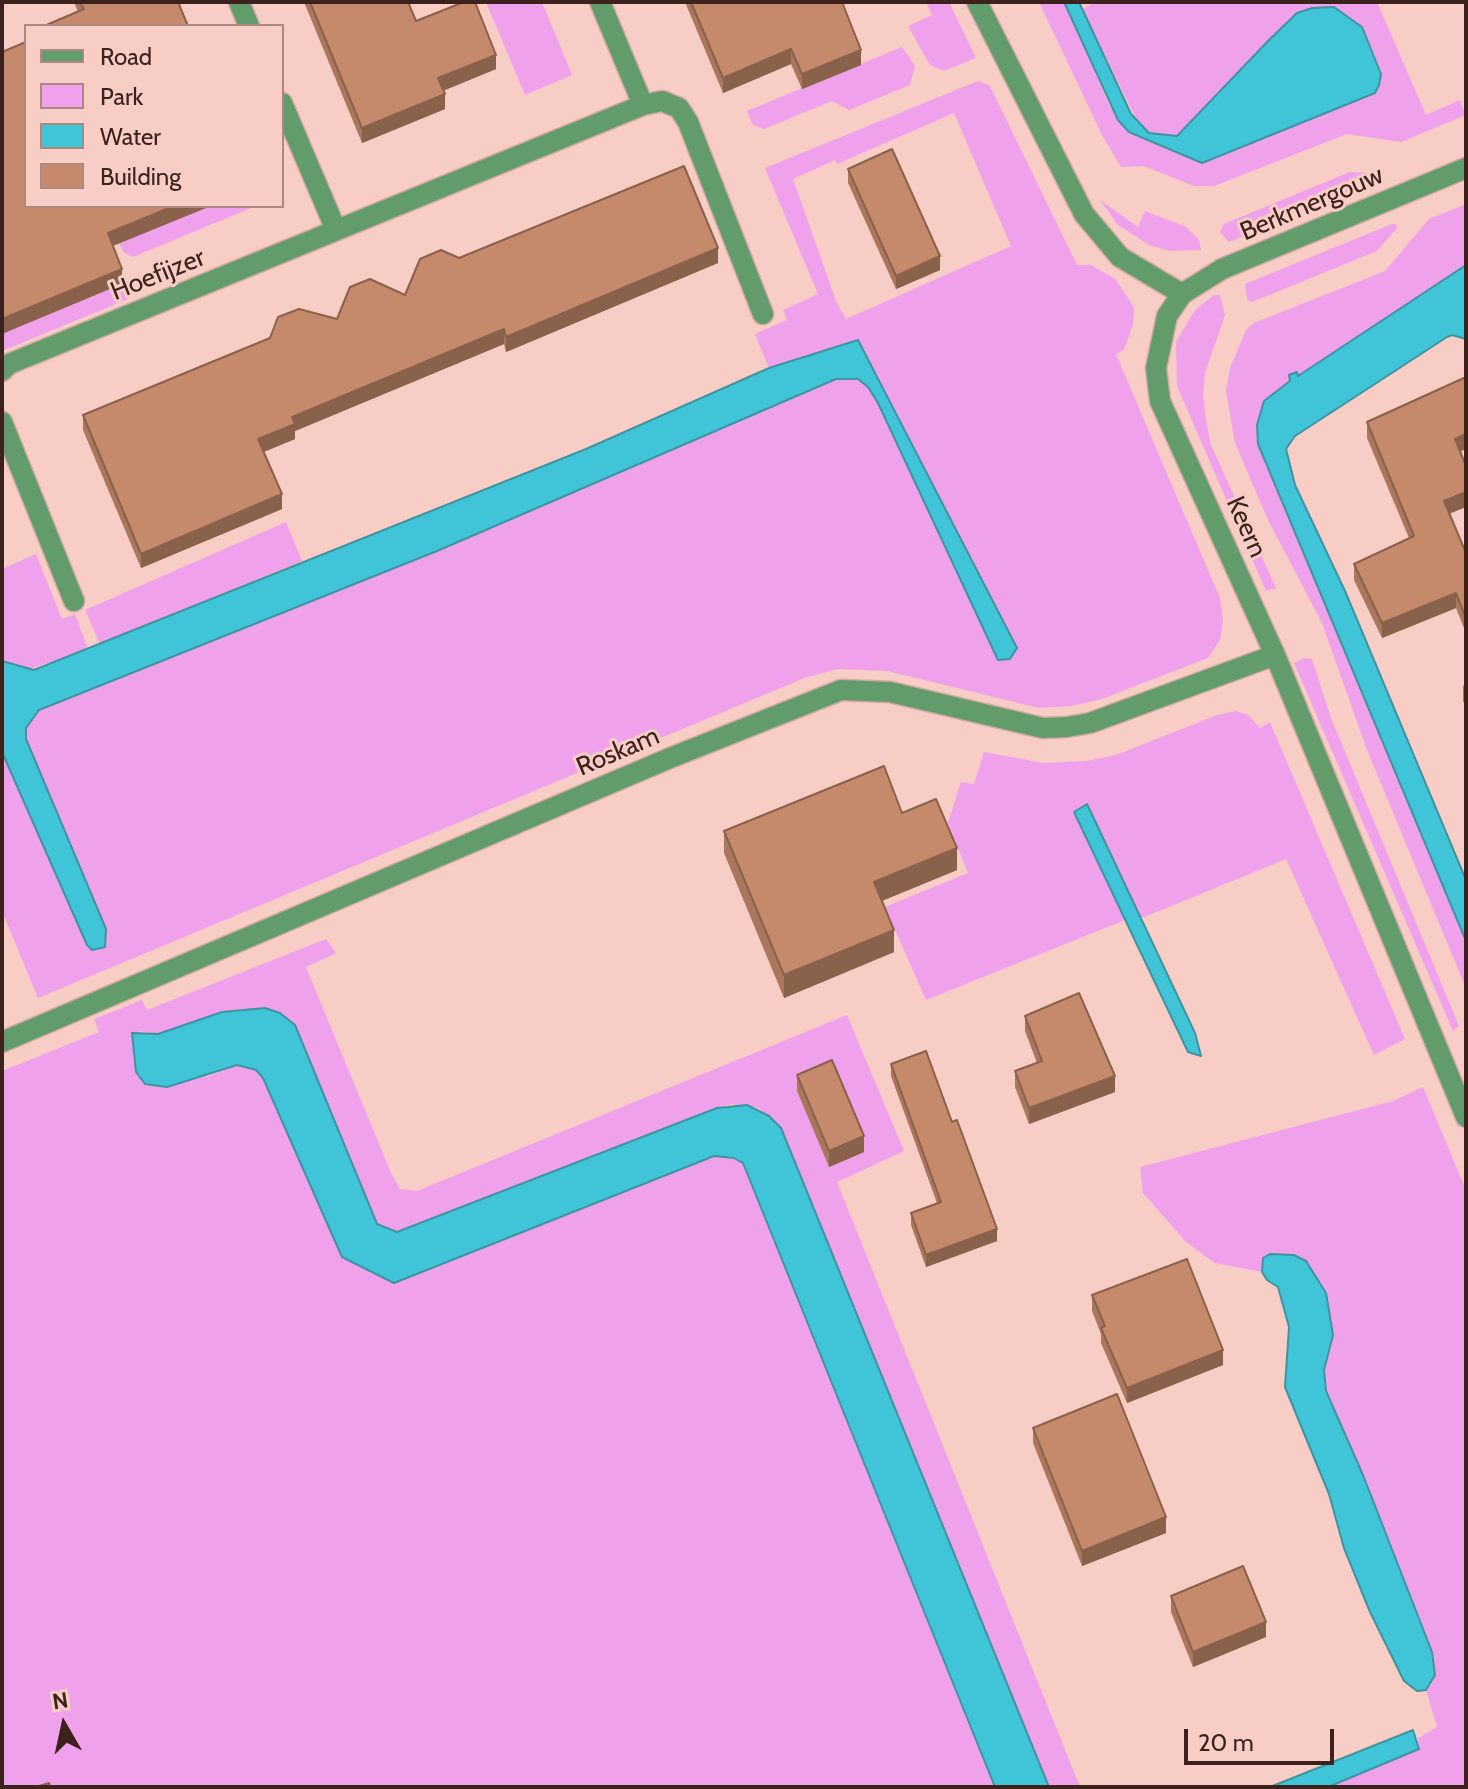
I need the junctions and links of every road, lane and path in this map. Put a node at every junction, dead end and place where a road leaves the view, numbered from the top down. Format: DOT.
graph roads {
  1 [pos="239,2"];
  2 [pos="600,2"];
  3 [pos="977,2"];
  4 [pos="248,24"];
  5 [pos="643,105"];
  6 [pos="284,108"];
  7 [pos="1466,168"];
  8 [pos="336,230"];
  9 [pos="1182,294"];
  10 [pos="763,314"];
  11 [pos="2,371"];
  12 [pos="2,422"];
  13 [pos="74,601"];
  14 [pos="1275,655"];
  15 [pos="2,1042"];
  16 [pos="1466,1117"];
  1 -- 4 [label="street"];
  2 -- 5 [label="street"];
  3 -- 9 [label="street"];
  5 -- 8 [label="street, Hoefijzer"];
  5 -- 10 [label="street, Hoefijzer"];
  6 -- 8 [label="street"];
  7 -- 9 [label="street, Berkmergouw"];
  8 -- 11 [label="street, Hoefijzer"];
  9 -- 14 [label="street, Keern"];
  12 -- 13 [label="street"];
  14 -- 15 [label="street, Roskam"];
  14 -- 16 [label="street, Keern"];
}
